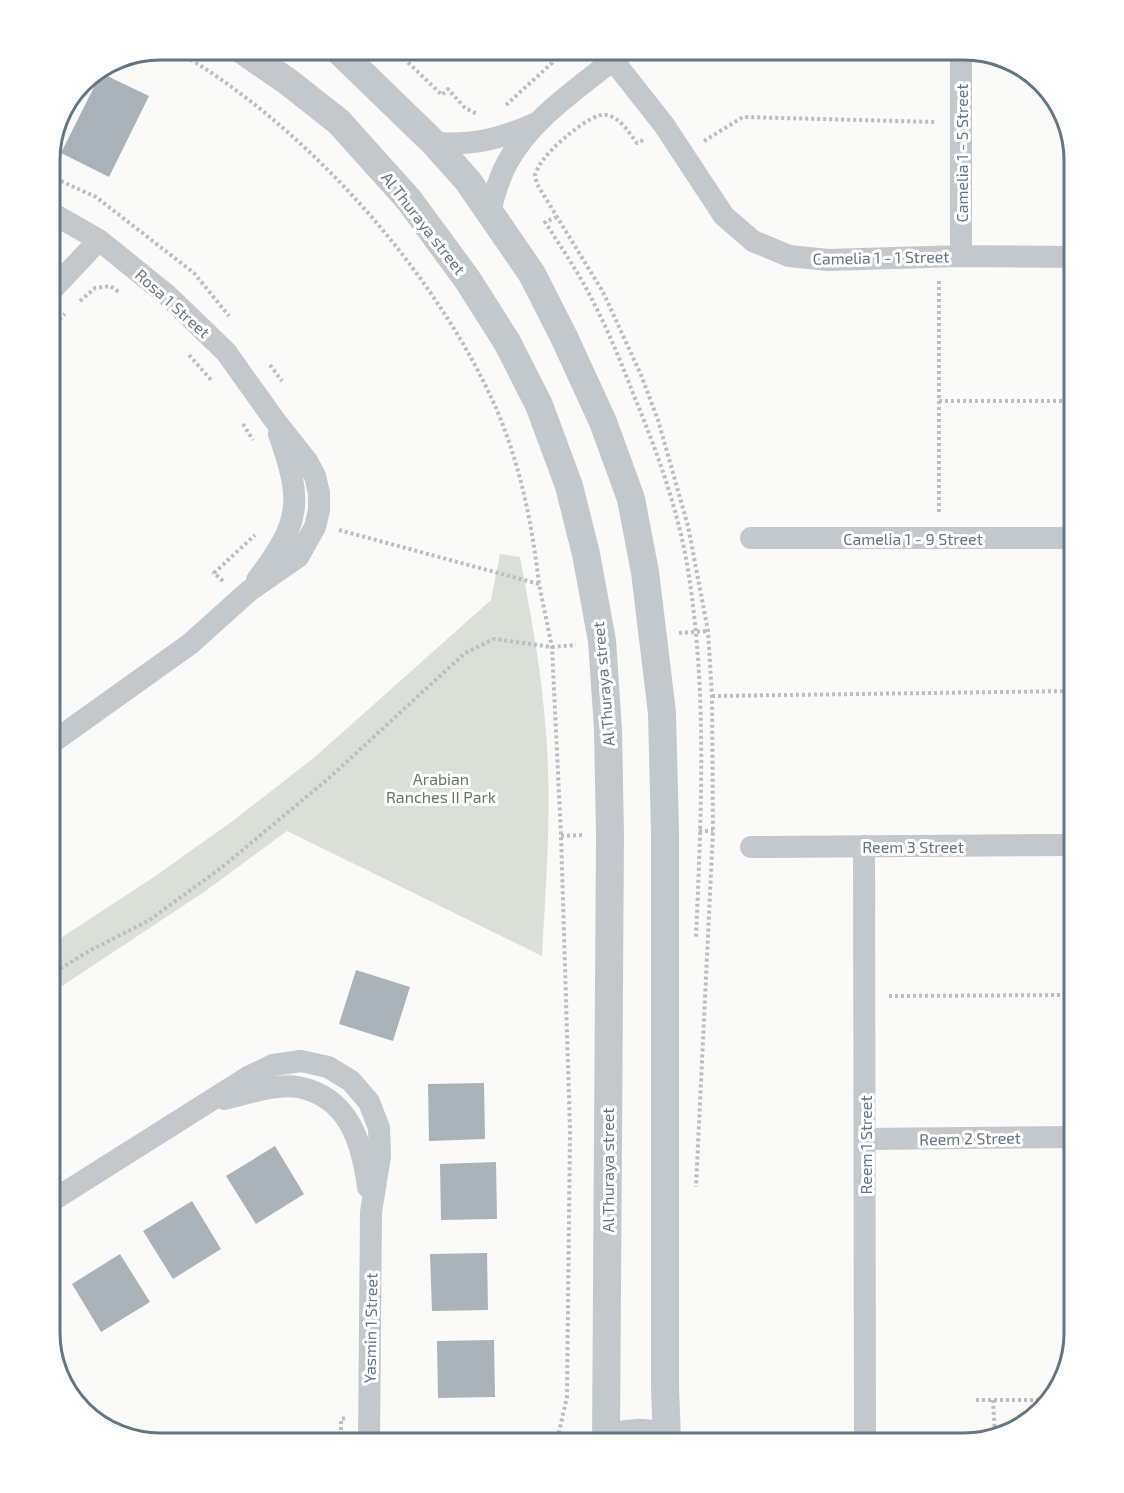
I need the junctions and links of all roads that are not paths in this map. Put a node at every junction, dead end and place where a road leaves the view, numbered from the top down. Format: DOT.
graph roads {
  1 [pos="257,60"];
  2 [pos="348,60"];
  3 [pos="604,60"];
  4 [pos="613,60"];
  5 [pos="961,60"];
  6 [pos="535,124"];
  7 [pos="434,143"];
  8 [pos="490,212"];
  9 [pos="60,218"];
  10 [pos="99,240"];
  11 [pos="950,256"];
  12 [pos="1064,257"];
  13 [pos="60,281"];
  14 [pos="273,418"];
  15 [pos="751,538"];
  16 [pos="1064,538"];
  17 [pos="249,591"];
  18 [pos="60,737"];
  19 [pos="1064,845"];
  20 [pos="864,846"];
  21 [pos="751,847"];
  22 [pos="1064,1137"];
  23 [pos="865,1139"];
  24 [pos="60,1196"];
  25 [pos="369,1433"];
  26 [pos="604,1433"];
  27 [pos="668,1433"];
  28 [pos="865,1433"];
  1 -- 26 [label="street, Al Thuraya street"];
  2 -- 7 [label="street"];
  3 -- 6 [label="street"];
  4 -- 11 [label="street, Camelia 1 - 1 Street"];
  5 -- 11 [label="street, Camelia 1 - 5 Street"];
  6 -- 7 [label="street"];
  6 -- 8 [label="street"];
  7 -- 8 [label="street"];
  8 -- 27 [label="street"];
  9 -- 10 [label="street, Rosa 1 Street"];
  10 -- 13 [label="street"];
  10 -- 14 [label="street, Rosa 1 Street"];
  11 -- 12 [label="street, Camelia 1 - 1 Street"];
  14 -- 17 [label="street, Rosa 1 Street"];
  14 -- 17 [label="street, Rosa 1 Street"];
  15 -- 16 [label="street, Camelia 1 - 9 Street"];
  17 -- 18 [label="street, Rosa 1 Street"];
  19 -- 20 [label="street, Reem 3 Street"];
  20 -- 21 [label="street, Reem 3 Street"];
  20 -- 23 [label="street, Reem 1 Street"];
  22 -- 23 [label="street, Reem 2 Street"];
  23 -- 28 [label="street, Reem 1 Street"];
  24 -- 25 [label="street, Yasmin 1 Street"];
}
